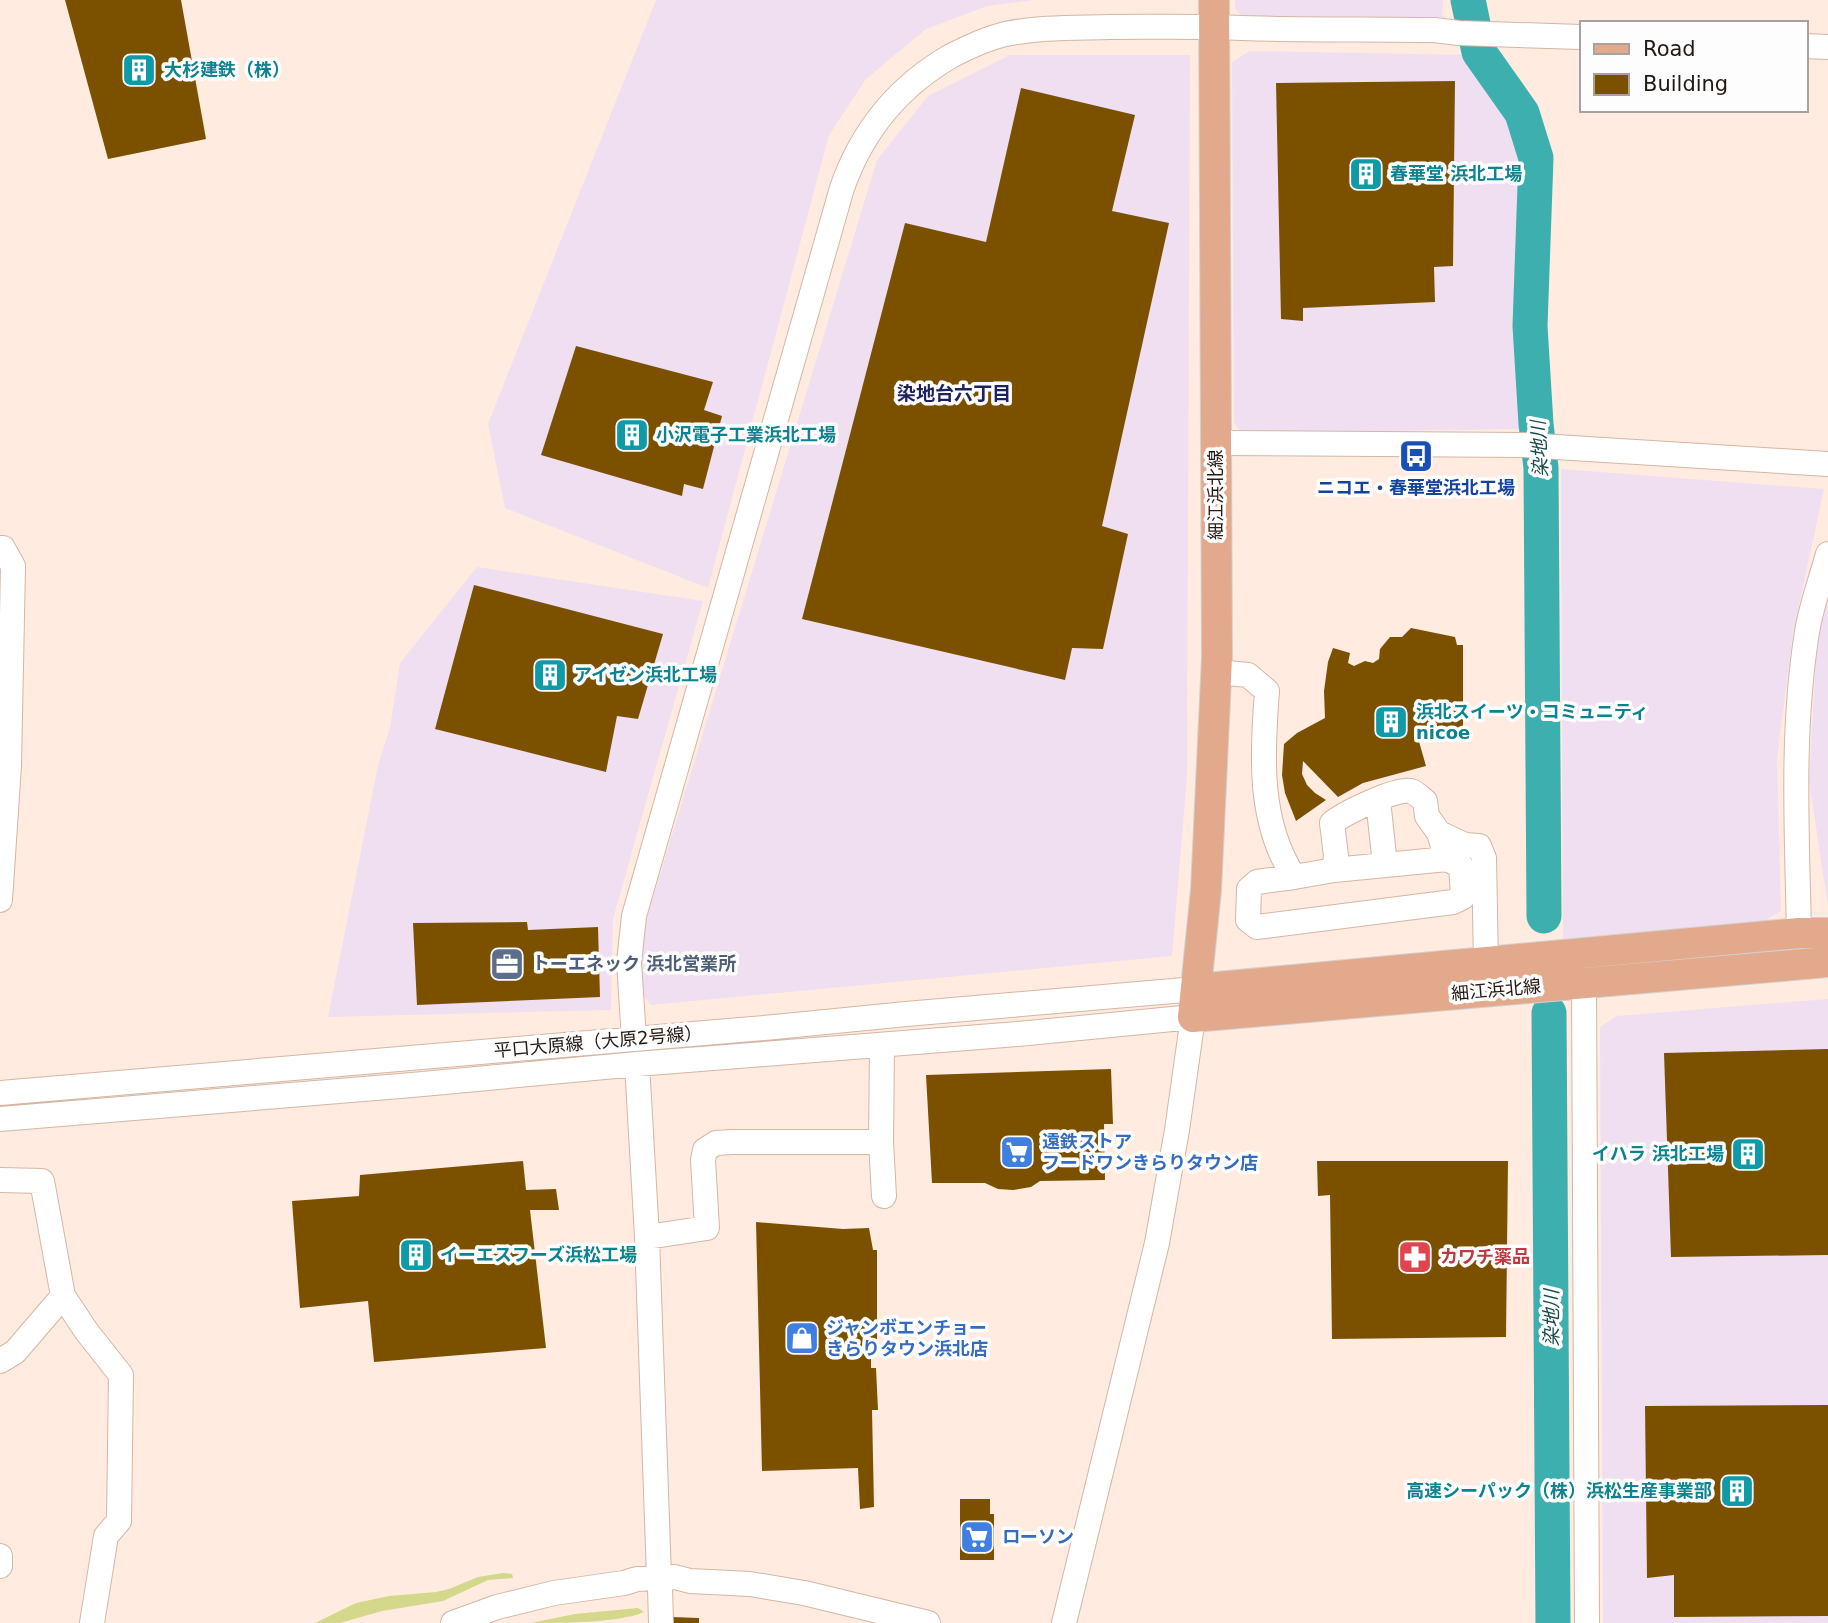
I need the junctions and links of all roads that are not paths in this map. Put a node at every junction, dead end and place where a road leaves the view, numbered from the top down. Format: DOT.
graph roads {
  1 [pos="1214,13"];
  2 [pos="1580,37"];
  3 [pos="1807,46"];
  4 [pos="1828,47"];
  5 [pos="1216,443"];
  6 [pos="1828,464"];
  7 [pos="0,548"];
  8 [pos="1828,554"];
  9 [pos="1217,672"];
  10 [pos="1378,800"];
  11 [pos="1439,833"];
  12 [pos="1447,859"];
  13 [pos="1385,865"];
  14 [pos="1334,870"];
  15 [pos="1294,877"];
  16 [pos="0,901"];
  17 [pos="1814,933"];
  18 [pos="1828,962"];
  19 [pos="1486,963"];
  20 [pos="1533,972"];
  21 [pos="1570,974"];
  22 [pos="1194,1003"];
  23 [pos="634,1039"];
  24 [pos="882,1046"];
  25 [pos="637,1064"];
  26 [pos="0,1093"];
  27 [pos="0,1119"];
  28 [pos="880,1142"];
  29 [pos="0,1180"];
  30 [pos="884,1196"];
  31 [pos="648,1237"];
  32 [pos="63,1296"];
  33 [pos="0,1361"];
  34 [pos="0,1556"];
  35 [pos="0,1566"];
  36 [pos="659,1582"];
  37 [pos="92,1623"];
  38 [pos="453,1623"];
  39 [pos="661,1623"];
  40 [pos="928,1623"];
  41 [pos="1064,1623"];
  42 [pos="1587,1623"];
  1 -- 2 [label="street"];
  1 -- 5 [label="main road, 細江浜北線"];
  1 -- 23 [label="street"];
  3 -- 4 [label="street"];
  5 -- 6 [label="street"];
  5 -- 9 [label="main road, 細江浜北線"];
  7 -- 16 [label="street"];
  8 -- 17 [label="street"];
  9 -- 15 [label="street"];
  9 -- 22 [label="main road, 細江浜北線"];
  10 -- 11 [label="street"];
  10 -- 13 [label="street"];
  10 -- 14 [label="street"];
  11 -- 12 [label="street"];
  11 -- 19 [label="street"];
  12 -- 13 [label="street"];
  12 -- 15 [label="street"];
  13 -- 14 [label="street"];
  14 -- 15 [label="street"];
  17 -- 21 [label="main road, 細江浜北線"];
  18 -- 21 [label="main road, 細江浜北線"];
  19 -- 20 [label="main road, 細江浜北線"];
  19 -- 22 [label="main road, 細江浜北線"];
  20 -- 21 [label="main road, 細江浜北線"];
  20 -- 22 [label="main road, 細江浜北線"];
  21 -- 42 [label="street"];
  22 -- 23 [label="street, 平口大原線（大原2号線）"];
  22 -- 24 [label="street, 平口大原線（大原2号線）"];
  22 -- 41 [label="street"];
  23 -- 26 [label="street, 平口大原線（大原2号線）"];
  24 -- 25 [label="street, 平口大原線（大原2号線）"];
  24 -- 28 [label="street"];
  25 -- 27 [label="street, 平口大原線（大原2号線）"];
  25 -- 31 [label="street"];
  28 -- 30 [label="street"];
  28 -- 31 [label="street"];
  29 -- 32 [label="street"];
  31 -- 36 [label="street"];
  32 -- 33 [label="street"];
  32 -- 37 [label="street"];
  34 -- 35 [label="street"];
  36 -- 38 [label="street"];
  36 -- 39 [label="street"];
  36 -- 40 [label="street"];
}
